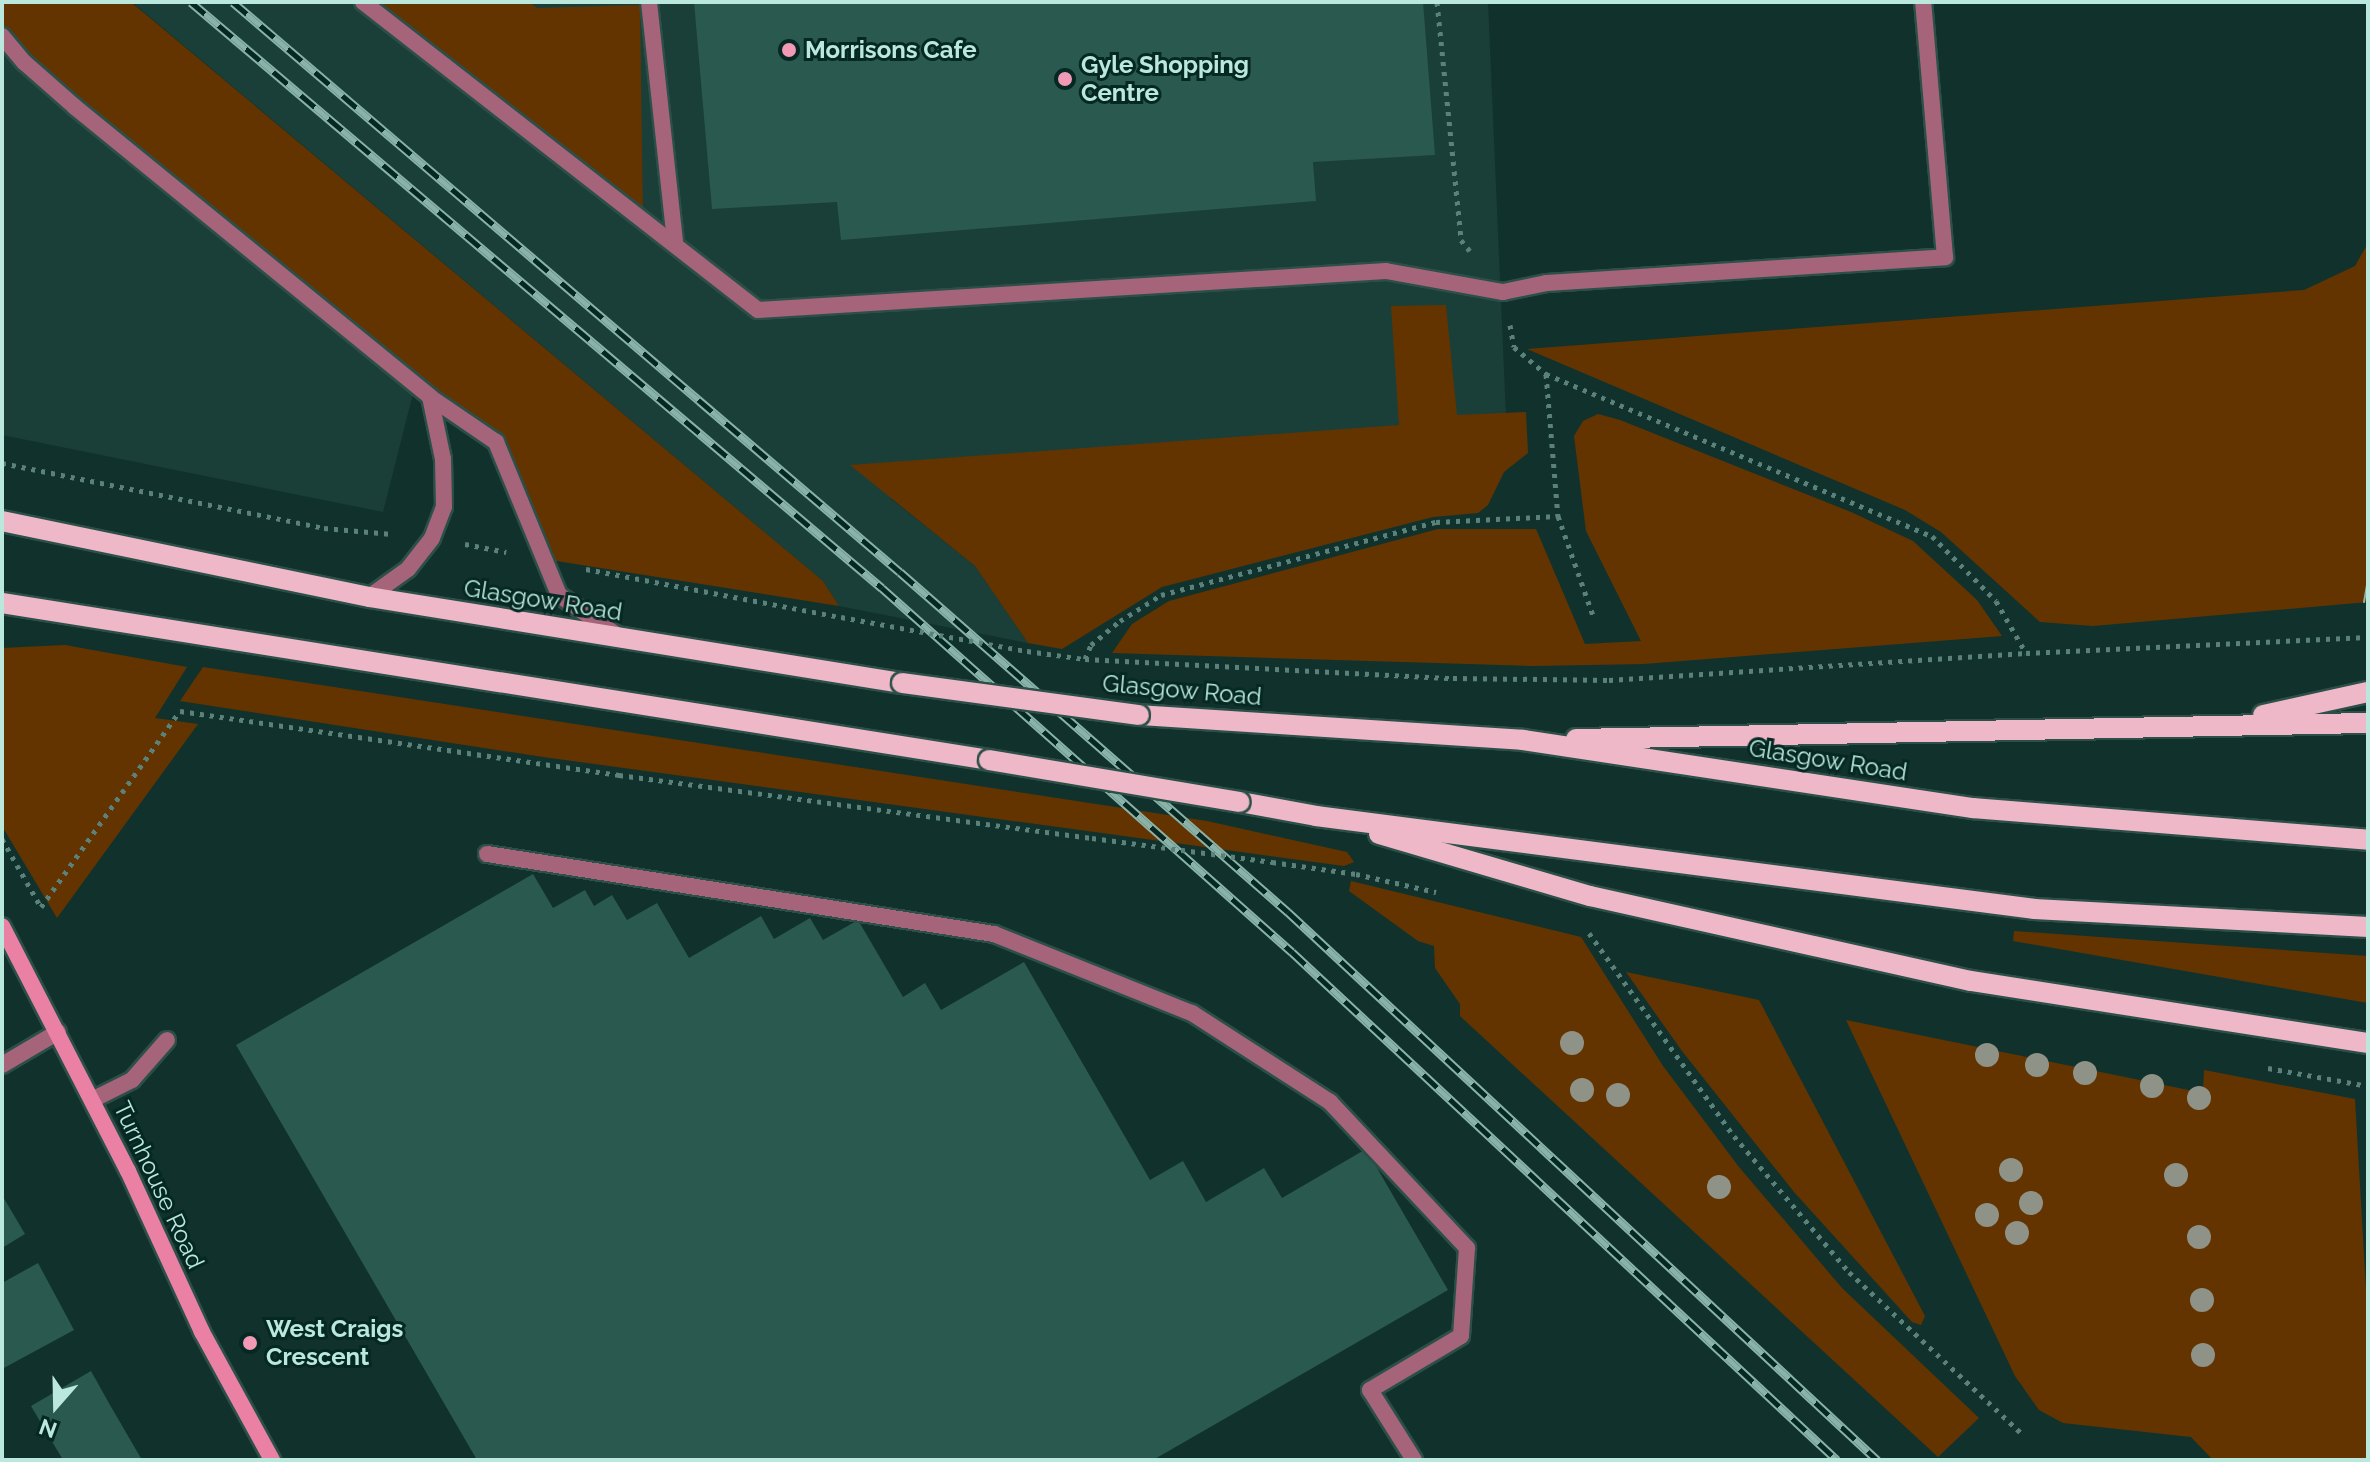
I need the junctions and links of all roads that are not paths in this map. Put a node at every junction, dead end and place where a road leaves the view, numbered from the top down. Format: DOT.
graph roads {
  1 [pos="363,2"];
  2 [pos="649,2"];
  3 [pos="1923,2"];
  4 [pos="2,36"];
  5 [pos="675,242"];
  6 [pos="430,397"];
  7 [pos="2,521"];
  8 [pos="369,597"];
  9 [pos="2,603"];
  10 [pos="44,609"];
  11 [pos="2,611"];
  12 [pos="622,639"];
  13 [pos="2368,692"];
  14 [pos="2224,723"];
  15 [pos="2368,723"];
  16 [pos="1523,740"];
  17 [pos="1316,816"];
  18 [pos="2368,840"];
  19 [pos="487,854"];
  20 [pos="2368,927"];
  21 [pos="3,929"];
  22 [pos="58,1032"];
  23 [pos="167,1040"];
  24 [pos="2368,1043"];
  25 [pos="2,1065"];
  26 [pos="92,1100"];
  27 [pos="272,1460"];
  28 [pos="1414,1460"];
  1 -- 5 [label="street"];
  2 -- 5 [label="street"];
  3 -- 5 [label="street"];
  4 -- 6 [label="street"];
  6 -- 8 [label="street"];
  6 -- 12 [label="street"];
  7 -- 8 [label="main road, Glasgow Road"];
  8 -- 12 [label="main road, Glasgow Road"];
  9 -- 10 [label="main road"];
  10 -- 11 [label="main road"];
  10 -- 17 [label="main road, bridge"];
  12 -- 16 [label="main road, Glasgow Road, bridge"];
  13 -- 14 [label="main road"];
  14 -- 15 [label="main road"];
  14 -- 16 [label="main road"];
  16 -- 18 [label="main road, Glasgow Road"];
  17 -- 20 [label="main road"];
  17 -- 24 [label="main road"];
  19 -- 28 [label="street"];
  21 -- 22 [label="street, Turnhouse Road"];
  22 -- 25 [label="street"];
  22 -- 26 [label="street, Turnhouse Road"];
  23 -- 26 [label="street"];
  26 -- 27 [label="street, Turnhouse Road"];
}
